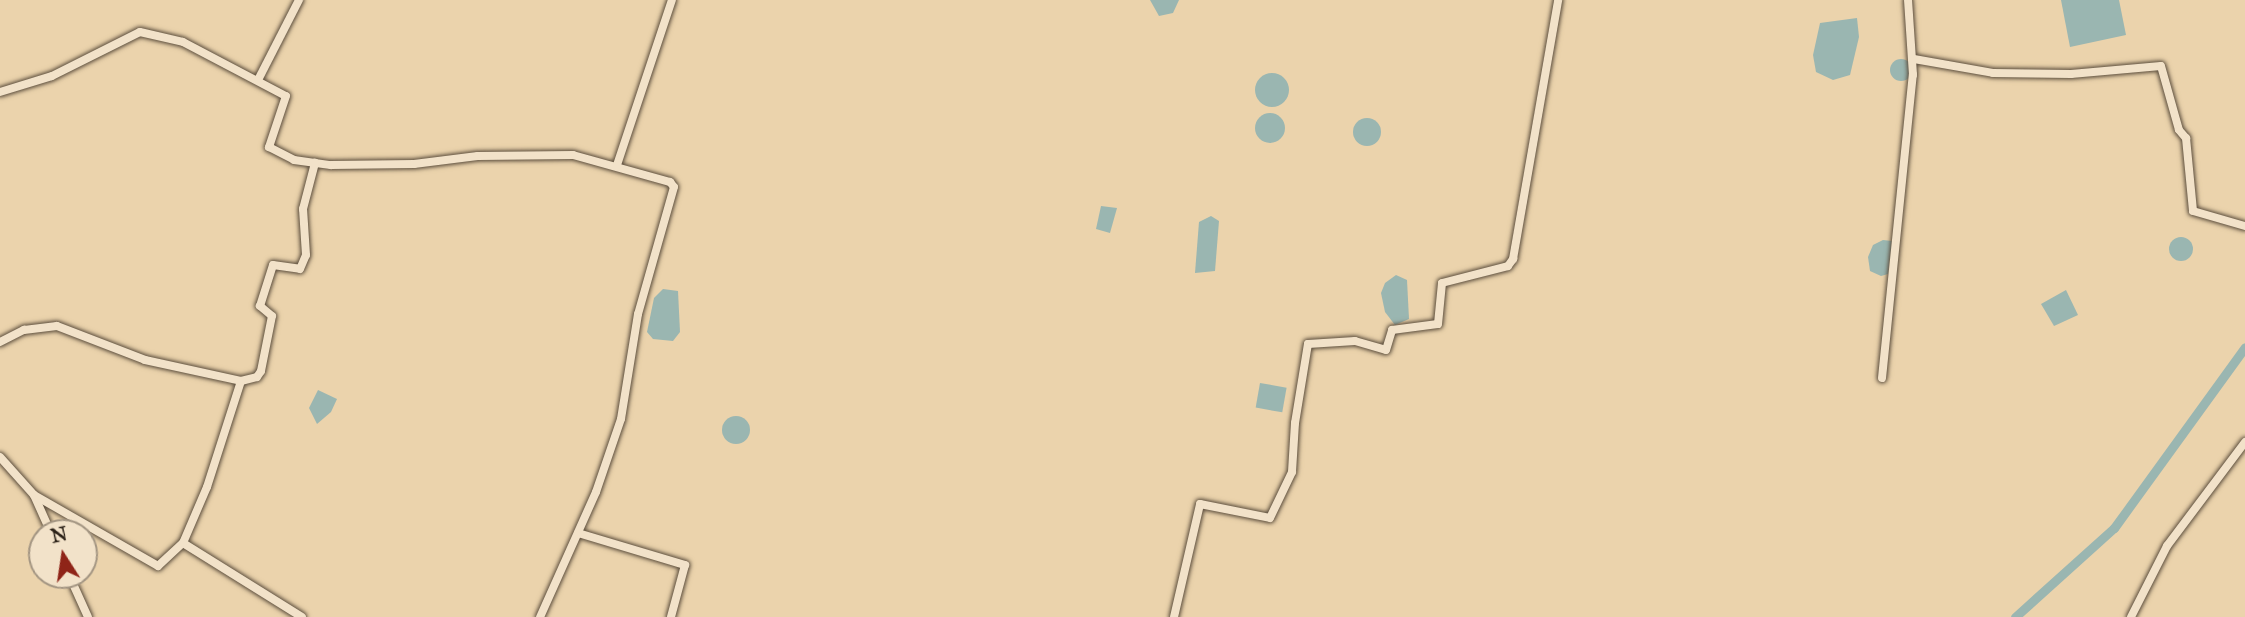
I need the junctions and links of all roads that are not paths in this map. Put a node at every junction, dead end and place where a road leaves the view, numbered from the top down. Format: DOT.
graph roads {
  1 [pos="299,0"];
  2 [pos="672,0"];
  3 [pos="1558,0"];
  4 [pos="1908,0"];
  5 [pos="1914,59"];
  6 [pos="258,80"];
  7 [pos="0,92"];
  8 [pos="315,163"];
  9 [pos="617,165"];
  10 [pos="2245,226"];
  11 [pos="0,342"];
  12 [pos="1882,378"];
  13 [pos="241,382"];
  14 [pos="2245,442"];
  15 [pos="1,456"];
  16 [pos="34,495"];
  17 [pos="45,519"];
  18 [pos="578,533"];
  19 [pos="183,543"];
  20 [pos="75,589"];
  21 [pos="88,617"];
  22 [pos="302,617"];
  23 [pos="540,617"];
  24 [pos="671,617"];
  25 [pos="1174,617"];
  26 [pos="2131,617"];
  1 -- 6 [label="street"];
  2 -- 9 [label="street"];
  3 -- 25 [label="street"];
  4 -- 5 [label="street"];
  5 -- 10 [label="street"];
  5 -- 12 [label="street"];
  6 -- 7 [label="street"];
  6 -- 8 [label="street"];
  8 -- 9 [label="street"];
  8 -- 13 [label="street"];
  9 -- 18 [label="street"];
  11 -- 13 [label="street"];
  13 -- 19 [label="street"];
  14 -- 26 [label="street"];
  15 -- 16 [label="street"];
  16 -- 17 [label="street"];
  16 -- 19 [label="street"];
  18 -- 23 [label="street"];
  18 -- 24 [label="street"];
  19 -- 22 [label="street"];
  20 -- 21 [label="street"];
}
